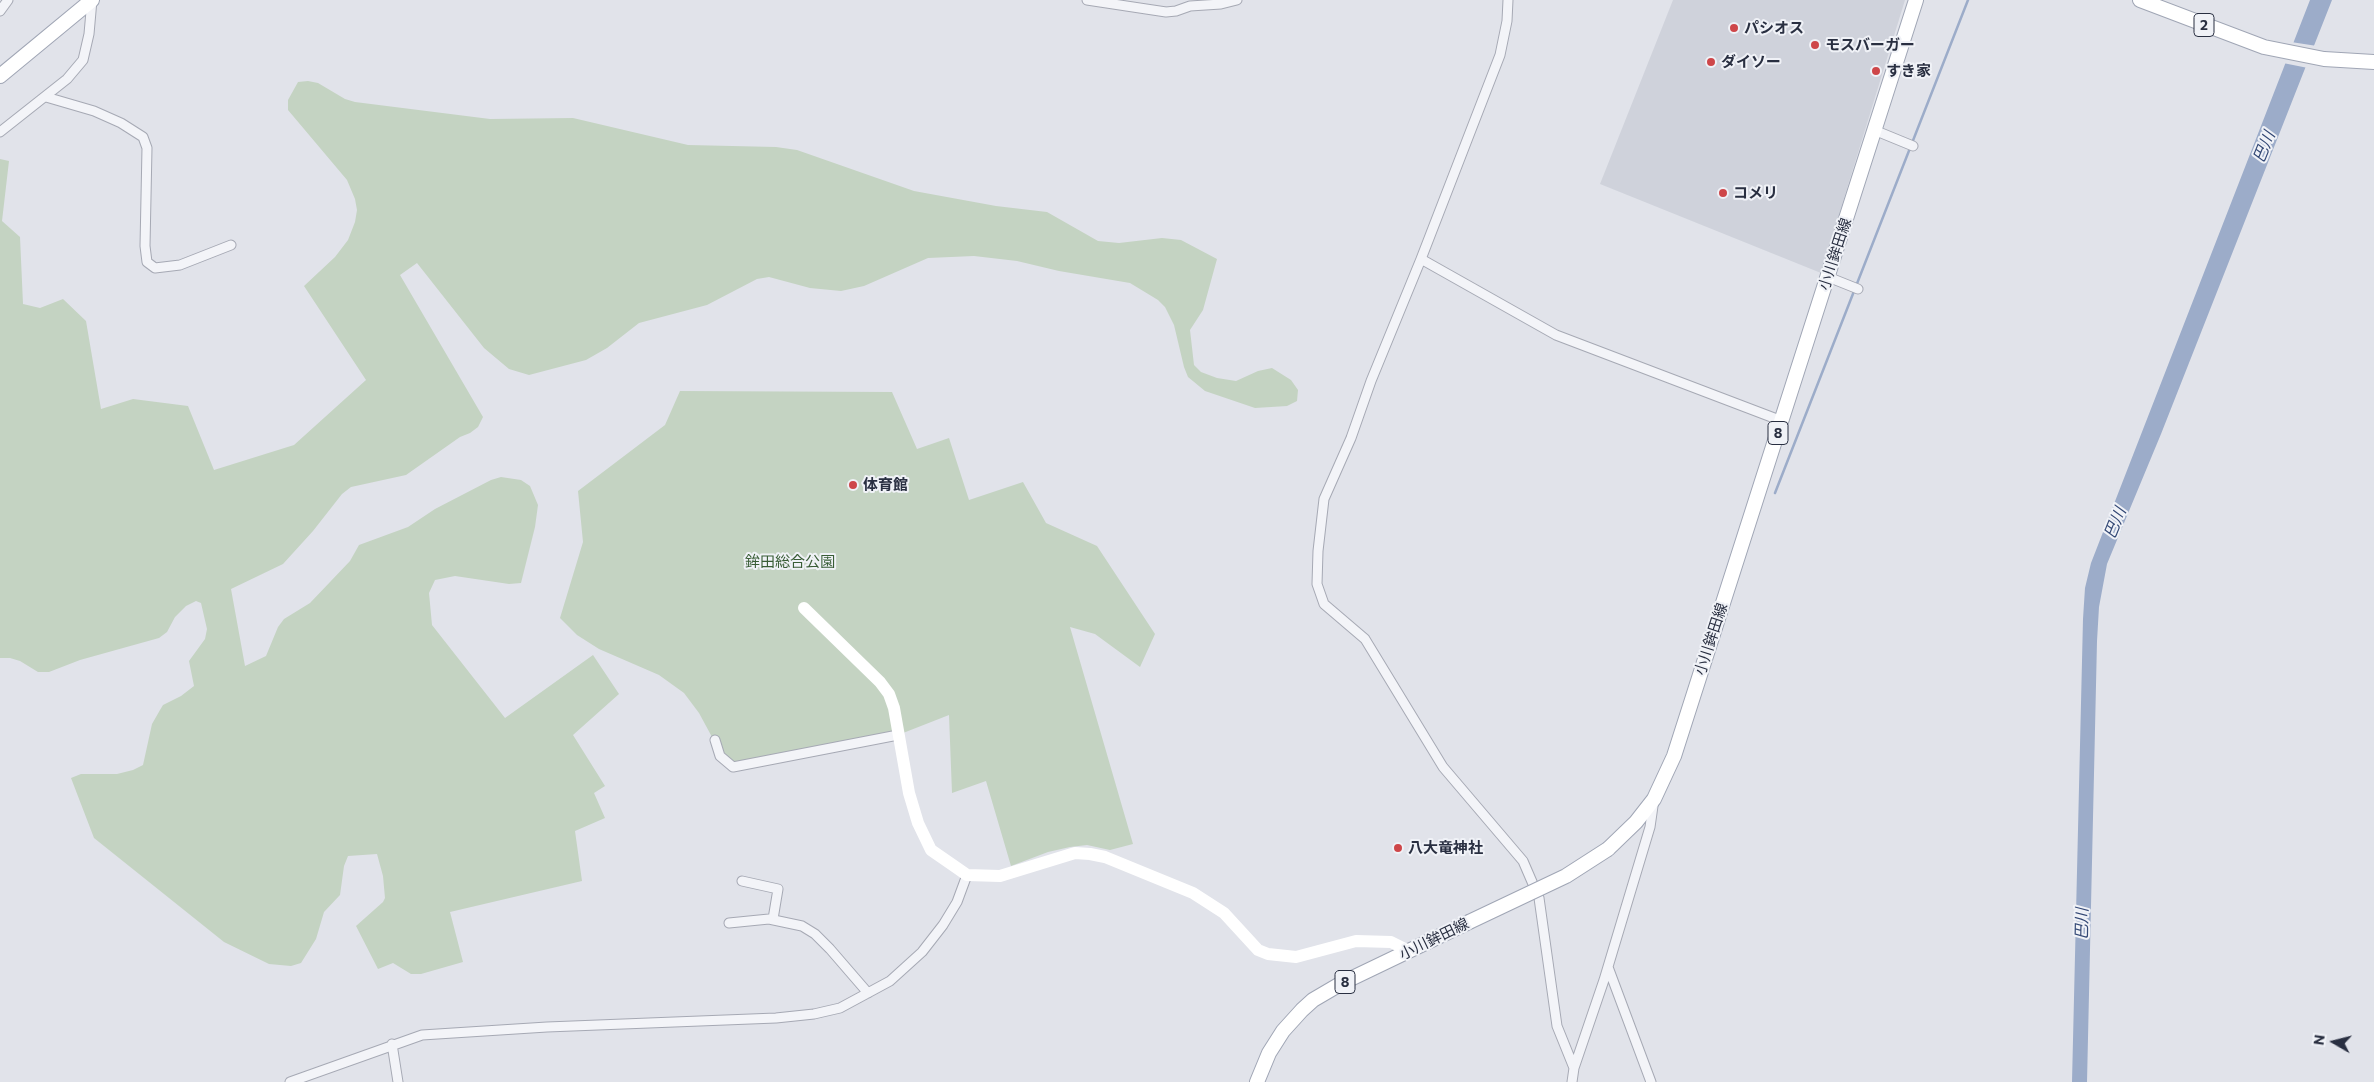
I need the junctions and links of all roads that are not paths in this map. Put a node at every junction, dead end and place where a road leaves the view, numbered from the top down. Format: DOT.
graph roads {
  1 [pos="8,0"];
  2 [pos="92,0"];
  3 [pos="1087,0"];
  4 [pos="1237,0"];
  5 [pos="1508,0"];
  6 [pos="1916,0"];
  7 [pos="2140,0"];
  8 [pos="0,11"];
  9 [pos="2374,62"];
  10 [pos="0,76"];
  11 [pos="46,97"];
  12 [pos="1874,130"];
  13 [pos="0,132"];
  14 [pos="1911,145"];
  15 [pos="231,245"];
  16 [pos="1421,259"];
  17 [pos="1828,278"];
  18 [pos="1855,288"];
  19 [pos="1782,421"];
  20 [pos="804,608"];
  21 [pos="898,734"];
  22 [pos="715,740"];
  23 [pos="1654,799"];
  24 [pos="967,874"];
  25 [pos="742,882"];
  26 [pos="773,919"];
  27 [pos="729,923"];
  28 [pos="1408,951"];
  29 [pos="1608,967"];
  30 [pos="868,993"];
  31 [pos="392,1044"];
  32 [pos="1574,1068"];
  33 [pos="290,1082"];
  34 [pos="398,1082"];
  35 [pos="1257,1082"];
  36 [pos="1572,1082"];
  37 [pos="1652,1082"];
  1 -- 8 [label="street"];
  2 -- 10 [label="main road"];
  2 -- 11 [label="street"];
  3 -- 4 [label="street"];
  5 -- 16 [label="street"];
  6 -- 12 [label="main road, 小川鉾田線 / 8"];
  7 -- 9 [label="main road, 2"];
  11 -- 13 [label="street"];
  11 -- 15 [label="street"];
  12 -- 14 [label="street"];
  12 -- 17 [label="main road, 小川鉾田線 / 8"];
  16 -- 19 [label="street"];
  16 -- 32 [label="street"];
  17 -- 18 [label="street"];
  17 -- 19 [label="main road, 小川鉾田線 / 8"];
  19 -- 23 [label="main road, 小川鉾田線 / 8"];
  20 -- 21 [label="street"];
  21 -- 22 [label="street"];
  21 -- 24 [label="street"];
  23 -- 28 [label="main road, 小川鉾田線 / 8, bridge"];
  23 -- 29 [label="street"];
  24 -- 28 [label="street"];
  24 -- 30 [label="street"];
  25 -- 26 [label="street"];
  26 -- 27 [label="street"];
  26 -- 30 [label="street"];
  28 -- 35 [label="main road, 小川鉾田線 / 8"];
  29 -- 32 [label="street"];
  29 -- 37 [label="street"];
  30 -- 31 [label="street"];
  31 -- 33 [label="street"];
  31 -- 34 [label="street"];
  32 -- 36 [label="street"];
}
